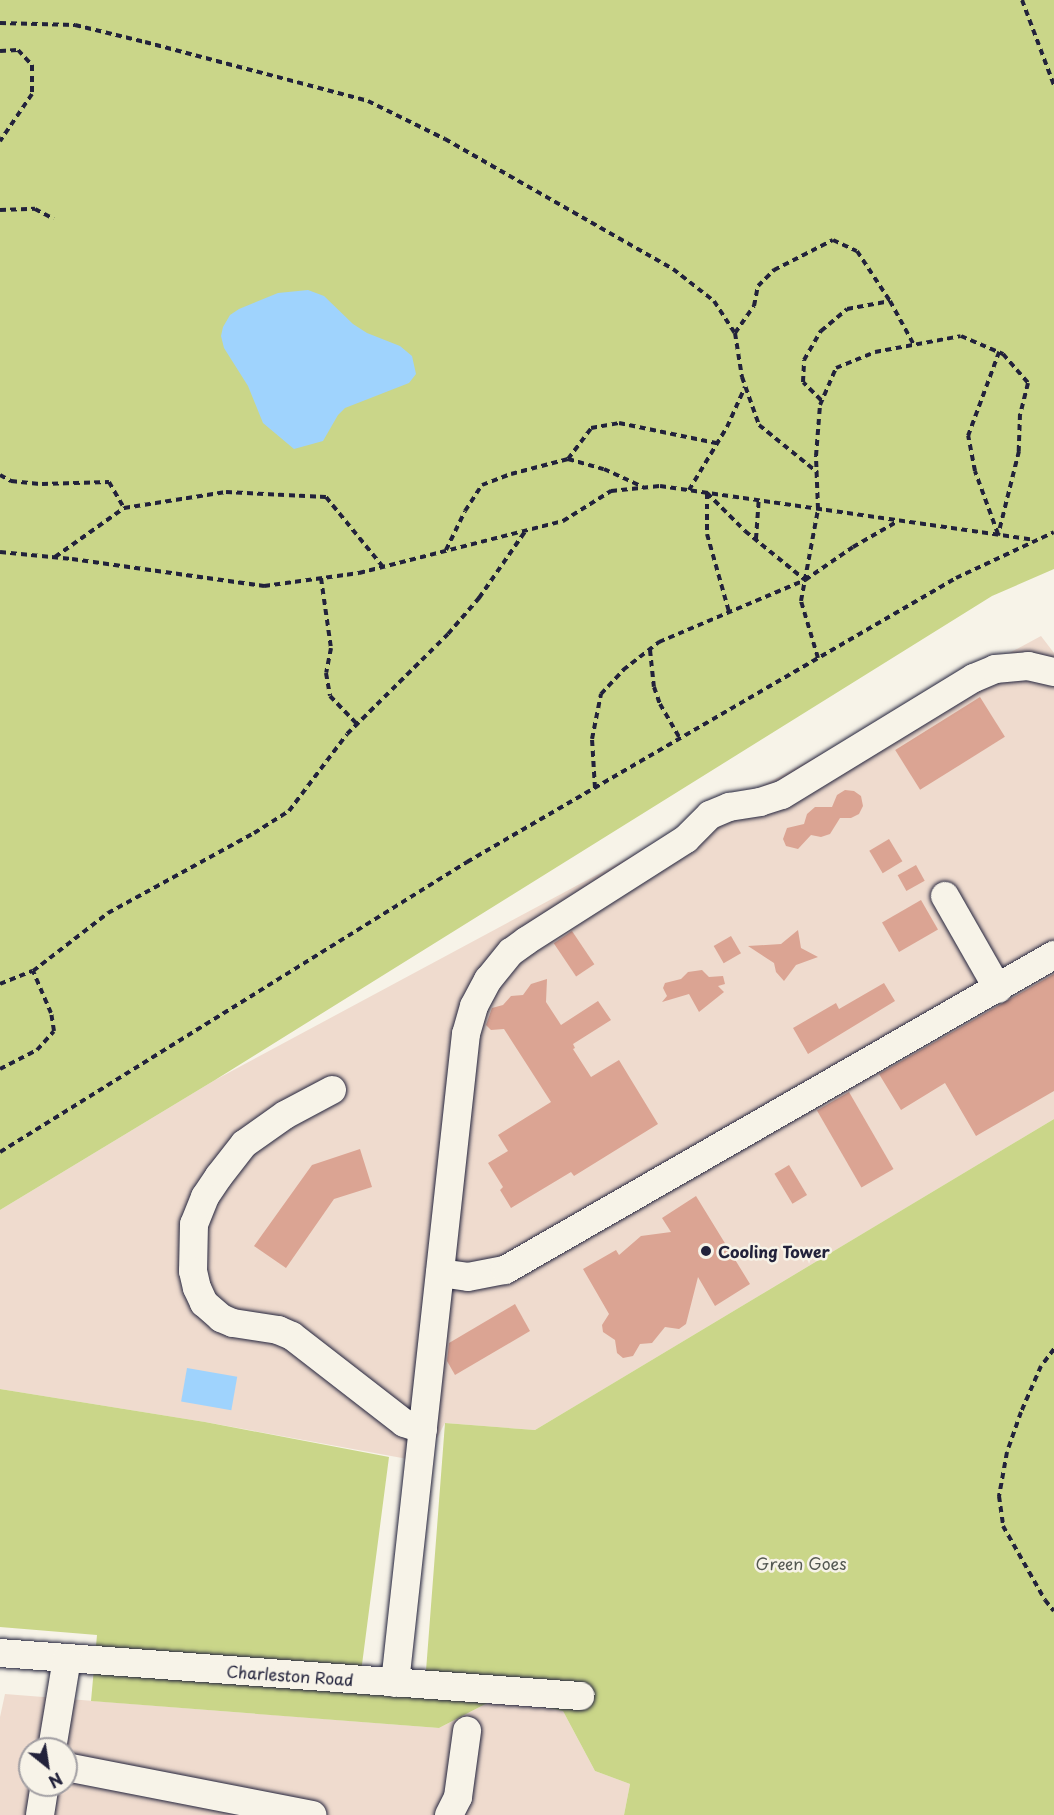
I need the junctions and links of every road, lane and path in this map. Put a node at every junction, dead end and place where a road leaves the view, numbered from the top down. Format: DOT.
graph roads {
  1 [pos="1022,0"];
  2 [pos="0,23"];
  3 [pos="0,51"];
  4 [pos="1054,85"];
  5 [pos="0,141"];
  6 [pos="0,210"];
  7 [pos="54,219"];
  8 [pos="890,301"];
  9 [pos="735,333"];
  10 [pos="914,345"];
  11 [pos="999,352"];
  12 [pos="746,386"];
  13 [pos="821,400"];
  14 [pos="716,443"];
  15 [pos="568,459"];
  16 [pos="817,472"];
  17 [pos="0,475"];
  18 [pos="645,488"];
  19 [pos="689,490"];
  20 [pos="707,493"];
  21 [pos="759,500"];
  22 [pos="124,508"];
  23 [pos="818,509"];
  24 [pos="899,520"];
  25 [pos="526,530"];
  26 [pos="1054,532"];
  27 [pos="998,535"];
  28 [pos="756,540"];
  29 [pos="1035,540"];
  30 [pos="446,550"];
  31 [pos="0,552"];
  32 [pos="54,557"];
  33 [pos="383,567"];
  34 [pos="321,578"];
  35 [pos="805,580"];
  36 [pos="729,612"];
  37 [pos="650,650"];
  38 [pos="818,658"];
  39 [pos="1054,672"];
  40 [pos="357,724"];
  41 [pos="680,738"];
  42 [pos="595,788"];
  43 [pos="945,896"];
  44 [pos="1054,956"];
  45 [pos="33,971"];
  46 [pos="0,984"];
  47 [pos="998,989"];
  48 [pos="0,1069"];
  49 [pos="332,1090"];
  50 [pos="0,1152"];
  51 [pos="440,1273"];
  52 [pos="1054,1348"];
  53 [pos="423,1429"];
  54 [pos="1054,1611"];
  55 [pos="0,1653"];
  56 [pos="68,1658"];
  57 [pos="395,1683"];
  58 [pos="580,1696"];
  59 [pos="467,1731"];
  60 [pos="54,1737"];
  61 [pos="78,1769"];
  62 [pos="43,1797"];
  63 [pos="40,1815"];
  64 [pos="312,1815"];
  65 [pos="449,1815"];
  1 -- 4 [label="path"];
  2 -- 9 [label="path"];
  3 -- 5 [label="path"];
  6 -- 7 [label="path"];
  8 -- 9 [label="path"];
  8 -- 10 [label="path"];
  8 -- 13 [label="path"];
  9 -- 12 [label="path"];
  10 -- 11 [label="path"];
  10 -- 13 [label="path"];
  11 -- 27 [label="path"];
  11 -- 27 [label="path"];
  12 -- 14 [label="path"];
  12 -- 16 [label="path"];
  13 -- 16 [label="path"];
  14 -- 15 [label="path"];
  14 -- 19 [label="path"];
  15 -- 18 [label="path"];
  15 -- 30 [label="path"];
  16 -- 23 [label="path"];
  17 -- 22 [label="path"];
  18 -- 19 [label="path"];
  18 -- 25 [label="path"];
  19 -- 20 [label="path"];
  20 -- 21 [label="path"];
  20 -- 28 [label="path"];
  20 -- 36 [label="path"];
  21 -- 23 [label="path"];
  21 -- 28 [label="path"];
  22 -- 32 [label="path"];
  22 -- 33 [label="path"];
  23 -- 24 [label="path"];
  23 -- 35 [label="path"];
  24 -- 27 [label="path"];
  24 -- 35 [label="path"];
  25 -- 30 [label="path"];
  25 -- 40 [label="path"];
  26 -- 29 [label="path"];
  27 -- 29 [label="path"];
  28 -- 35 [label="path"];
  29 -- 38 [label="path"];
  30 -- 33 [label="path"];
  31 -- 32 [label="path"];
  32 -- 34 [label="path"];
  33 -- 34 [label="path"];
  34 -- 40 [label="path"];
  35 -- 36 [label="path"];
  35 -- 38 [label="path"];
  36 -- 37 [label="path"];
  37 -- 41 [label="path"];
  37 -- 42 [label="path"];
  38 -- 41 [label="path"];
  39 -- 51 [label="lane"];
  40 -- 45 [label="path"];
  41 -- 42 [label="path"];
  42 -- 50 [label="path"];
  43 -- 47 [label="lane"];
  44 -- 47 [label="lane"];
  45 -- 46 [label="path"];
  45 -- 48 [label="path"];
  47 -- 51 [label="lane"];
  49 -- 53 [label="lane"];
  51 -- 53 [label="lane"];
  52 -- 54 [label="path"];
  53 -- 57 [label="lane"];
  55 -- 56 [label="lane, Charleston Road"];
  56 -- 57 [label="lane, Charleston Road"];
  56 -- 60 [label="lane"];
  57 -- 58 [label="lane, Charleston Road"];
  59 -- 65 [label="lane"];
  61 -- 64 [label="lane"];
  62 -- 63 [label="lane"];
}
